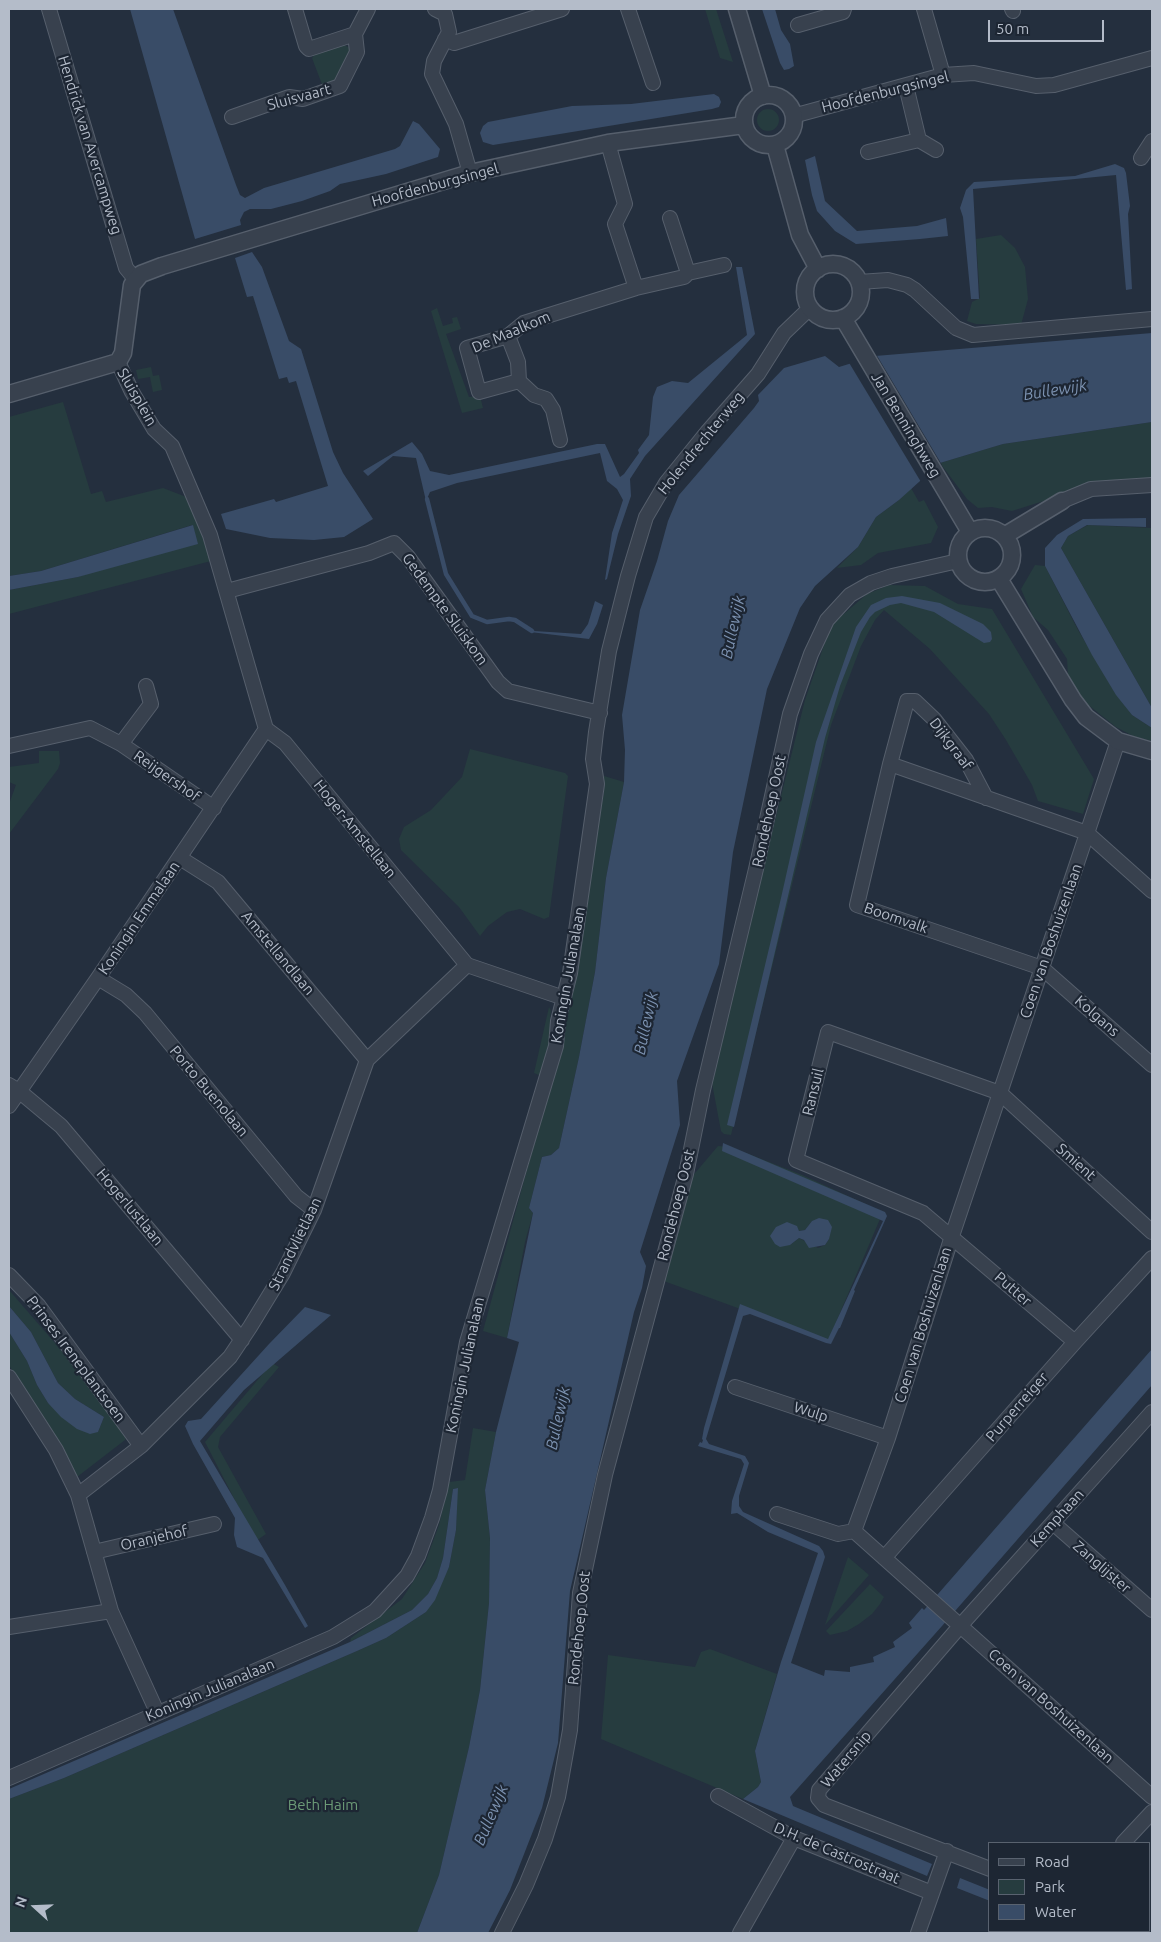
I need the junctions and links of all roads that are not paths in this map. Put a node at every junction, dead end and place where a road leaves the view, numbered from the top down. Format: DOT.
graph roads {
  1 [pos="49,9"];
  2 [pos="295,9"];
  3 [pos="368,9"];
  4 [pos="434,9"];
  5 [pos="562,9"];
  6 [pos="628,9"];
  7 [pos="738,9"];
  8 [pos="844,9"];
  9 [pos="924,9"];
  10 [pos="798,25"];
  11 [pos="355,34"];
  12 [pos="445,39"];
  13 [pos="1152,58"];
  14 [pos="943,75"];
  15 [pos="653,83"];
  16 [pos="906,86"];
  17 [pos="763,96"];
  18 [pos="793,116"];
  19 [pos="232,117"];
  20 [pos="744,125"];
  21 [pos="918,140"];
  22 [pos="1152,141"];
  23 [pos="608,143"];
  24 [pos="775,145"];
  25 [pos="936,150"];
  26 [pos="868,152"];
  27 [pos="1141,158"];
  28 [pos="470,173"];
  29 [pos="670,218"];
  30 [pos="724,265"];
  31 [pos="818,269"];
  32 [pos="688,273"];
  33 [pos="135,279"];
  34 [pos="859,282"];
  35 [pos="636,288"];
  36 [pos="810,308"];
  37 [pos="843,318"];
  38 [pos="1152,319"];
  39 [pos="508,336"];
  40 [pos="118,362"];
  41 [pos="518,381"];
  42 [pos="9,394"];
  43 [pos="560,440"];
  44 [pos="1152,485"];
  45 [pos="1062,501"];
  46 [pos="970,532"];
  47 [pos="1004,536"];
  48 [pos="958,562"];
  49 [pos="999,579"];
  50 [pos="227,591"];
  51 [pos="146,686"];
  52 [pos="907,701"];
  53 [pos="600,713"];
  54 [pos="266,729"];
  55 [pos="1118,741"];
  56 [pos="121,744"];
  57 [pos="9,746"];
  58 [pos="1152,751"];
  59 [pos="890,764"];
  60 [pos="986,798"];
  61 [pos="214,808"];
  62 [pos="1088,833"];
  63 [pos="180,858"];
  64 [pos="1152,891"];
  65 [pos="468,965"];
  66 [pos="1042,968"];
  67 [pos="98,978"];
  68 [pos="564,998"];
  69 [pos="367,1060"];
  70 [pos="1152,1065"];
  71 [pos="14,1088"];
  72 [pos="1000,1093"];
  73 [pos="9,1106"];
  74 [pos="314,1210"];
  75 [pos="1152,1232"];
  76 [pos="952,1236"];
  77 [pos="1152,1258"];
  78 [pos="9,1275"];
  79 [pos="242,1340"];
  80 [pos="1075,1342"];
  81 [pos="9,1377"];
  82 [pos="735,1387"];
  83 [pos="1152,1412"];
  84 [pos="888,1438"];
  85 [pos="141,1446"];
  86 [pos="78,1495"];
  87 [pos="777,1514"];
  88 [pos="1052,1523"];
  89 [pos="214,1524"];
  90 [pos="854,1531"];
  91 [pos="94,1552"];
  92 [pos="884,1558"];
  93 [pos="1152,1610"];
  94 [pos="111,1611"];
  95 [pos="957,1621"];
  96 [pos="9,1627"];
  97 [pos="157,1712"];
  98 [pos="9,1778"];
  99 [pos="718,1796"];
  100 [pos="1152,1797"];
  101 [pos="1152,1812"];
  102 [pos="794,1838"];
  103 [pos="1124,1842"];
  104 [pos="947,1851"];
  105 [pos="988,1868"];
  106 [pos="932,1893"];
  107 [pos="502,1933"];
  108 [pos="740,1933"];
  109 [pos="918,1933"];
  1 -- 33 [label="street, Hendrick van Avercampweg"];
  2 -- 11 [label="street"];
  3 -- 11 [label="street, Sluisvaart"];
  4 -- 12 [label="street"];
  5 -- 12 [label="street"];
  6 -- 15 [label="street"];
  7 -- 17 [label="street"];
  8 -- 10 [label="street"];
  9 -- 14 [label="street"];
  11 -- 19 [label="street, Sluisvaart"];
  12 -- 28 [label="street"];
  13 -- 14 [label="street, Hoofdenburgsingel"];
  14 -- 16 [label="street, Hoofdenburgsingel"];
  16 -- 18 [label="street, Hoofdenburgsingel"];
  16 -- 21 [label="street"];
  17 -- 18 [label="street"];
  17 -- 20 [label="street"];
  18 -- 24 [label="street"];
  20 -- 23 [label="street, Hoofdenburgsingel"];
  20 -- 24 [label="street"];
  21 -- 25 [label="street"];
  21 -- 26 [label="street"];
  22 -- 27 [label="street"];
  23 -- 28 [label="street, Hoofdenburgsingel"];
  23 -- 35 [label="street"];
  24 -- 31 [label="street"];
  28 -- 33 [label="street, Hoofdenburgsingel"];
  29 -- 32 [label="street"];
  30 -- 32 [label="street, De Maalkom"];
  31 -- 34 [label="street"];
  31 -- 36 [label="street"];
  32 -- 35 [label="street, De Maalkom"];
  33 -- 40 [label="street, Sluisplein"];
  34 -- 37 [label="street"];
  34 -- 38 [label="street"];
  35 -- 39 [label="street, De Maalkom"];
  36 -- 37 [label="street"];
  36 -- 53 [label="street, Holendrechterweg"];
  37 -- 46 [label="street, Jan Benninghweg"];
  39 -- 41 [label="street"];
  39 -- 41 [label="street, De Maalkom"];
  40 -- 42 [label="street"];
  40 -- 50 [label="street, Sluisplein"];
  41 -- 43 [label="street"];
  44 -- 45 [label="street"];
  45 -- 47 [label="street"];
  46 -- 47 [label="street"];
  46 -- 48 [label="street"];
  47 -- 49 [label="street"];
  48 -- 49 [label="street"];
  48 -- 107 [label="street, Rondehoep Oost"];
  49 -- 55 [label="street"];
  50 -- 53 [label="street, Gedempte Sluiskom"];
  50 -- 54 [label="street"];
  51 -- 56 [label="street, Reijgershof"];
  52 -- 59 [label="street, Boomvalk"];
  52 -- 60 [label="street, Dijkgraaf"];
  53 -- 68 [label="street, Koningin Julianalaan"];
  54 -- 61 [label="street, Koningin Emmalaan"];
  54 -- 65 [label="street, Hoger-Amstellaan"];
  55 -- 58 [label="street"];
  55 -- 62 [label="street, Coen van Boshuizenlaan"];
  56 -- 57 [label="street, Reijgershof"];
  56 -- 61 [label="street, Reijgershof"];
  59 -- 60 [label="street"];
  59 -- 66 [label="street, Boomvalk"];
  60 -- 62 [label="street"];
  61 -- 63 [label="street, Koningin Emmalaan"];
  62 -- 64 [label="street"];
  62 -- 66 [label="street, Coen van Boshuizenlaan"];
  63 -- 67 [label="street, Koningin Emmalaan"];
  63 -- 69 [label="street, Amstellandlaan"];
  65 -- 68 [label="street"];
  65 -- 69 [label="street, Strandvlietlaan"];
  66 -- 70 [label="street, Kolgans"];
  66 -- 72 [label="street, Coen van Boshuizenlaan"];
  67 -- 71 [label="street, Koningin Emmalaan"];
  67 -- 74 [label="street, Porto Buenolaan"];
  68 -- 97 [label="street, Koningin Julianalaan"];
  69 -- 74 [label="street, Strandvlietlaan"];
  71 -- 73 [label="street, Koningin Emmalaan"];
  71 -- 79 [label="street, Hogerlustlaan"];
  72 -- 75 [label="street, Smient"];
  72 -- 76 [label="street, Coen van Boshuizenlaan"];
  72 -- 76 [label="street, Ransuil"];
  74 -- 79 [label="street, Strandvlietlaan"];
  76 -- 80 [label="street, Putter"];
  76 -- 84 [label="street, Coen van Boshuizenlaan"];
  77 -- 80 [label="street, Purperreiger"];
  78 -- 85 [label="street, Prinses Ireneplantsoen"];
  79 -- 85 [label="street, Strandvlietlaan"];
  80 -- 92 [label="street, Purperreiger"];
  81 -- 86 [label="street"];
  82 -- 84 [label="street, Wulp"];
  83 -- 88 [label="street, Kemphaan"];
  84 -- 90 [label="street, Coen van Boshuizenlaan"];
  85 -- 86 [label="street, Strandvlietlaan"];
  86 -- 91 [label="street"];
  87 -- 90 [label="street"];
  88 -- 93 [label="street, Zanglijster"];
  88 -- 95 [label="street, Kemphaan"];
  89 -- 91 [label="street, Oranjehof"];
  90 -- 92 [label="street, Coen van Boshuizenlaan"];
  91 -- 94 [label="street"];
  92 -- 95 [label="street, Coen van Boshuizenlaan"];
  94 -- 96 [label="street"];
  94 -- 97 [label="street"];
  95 -- 100 [label="street, Coen van Boshuizenlaan"];
  95 -- 104 [label="street, Watersnip"];
  97 -- 98 [label="street, Koningin Julianalaan"];
  99 -- 102 [label="street, D.H. de Castrostraat"];
  101 -- 103 [label="street"];
  102 -- 106 [label="street, D.H. de Castrostraat"];
  102 -- 108 [label="street"];
  104 -- 105 [label="street, Watersnip"];
  104 -- 106 [label="street"];
  106 -- 109 [label="street"];
}
